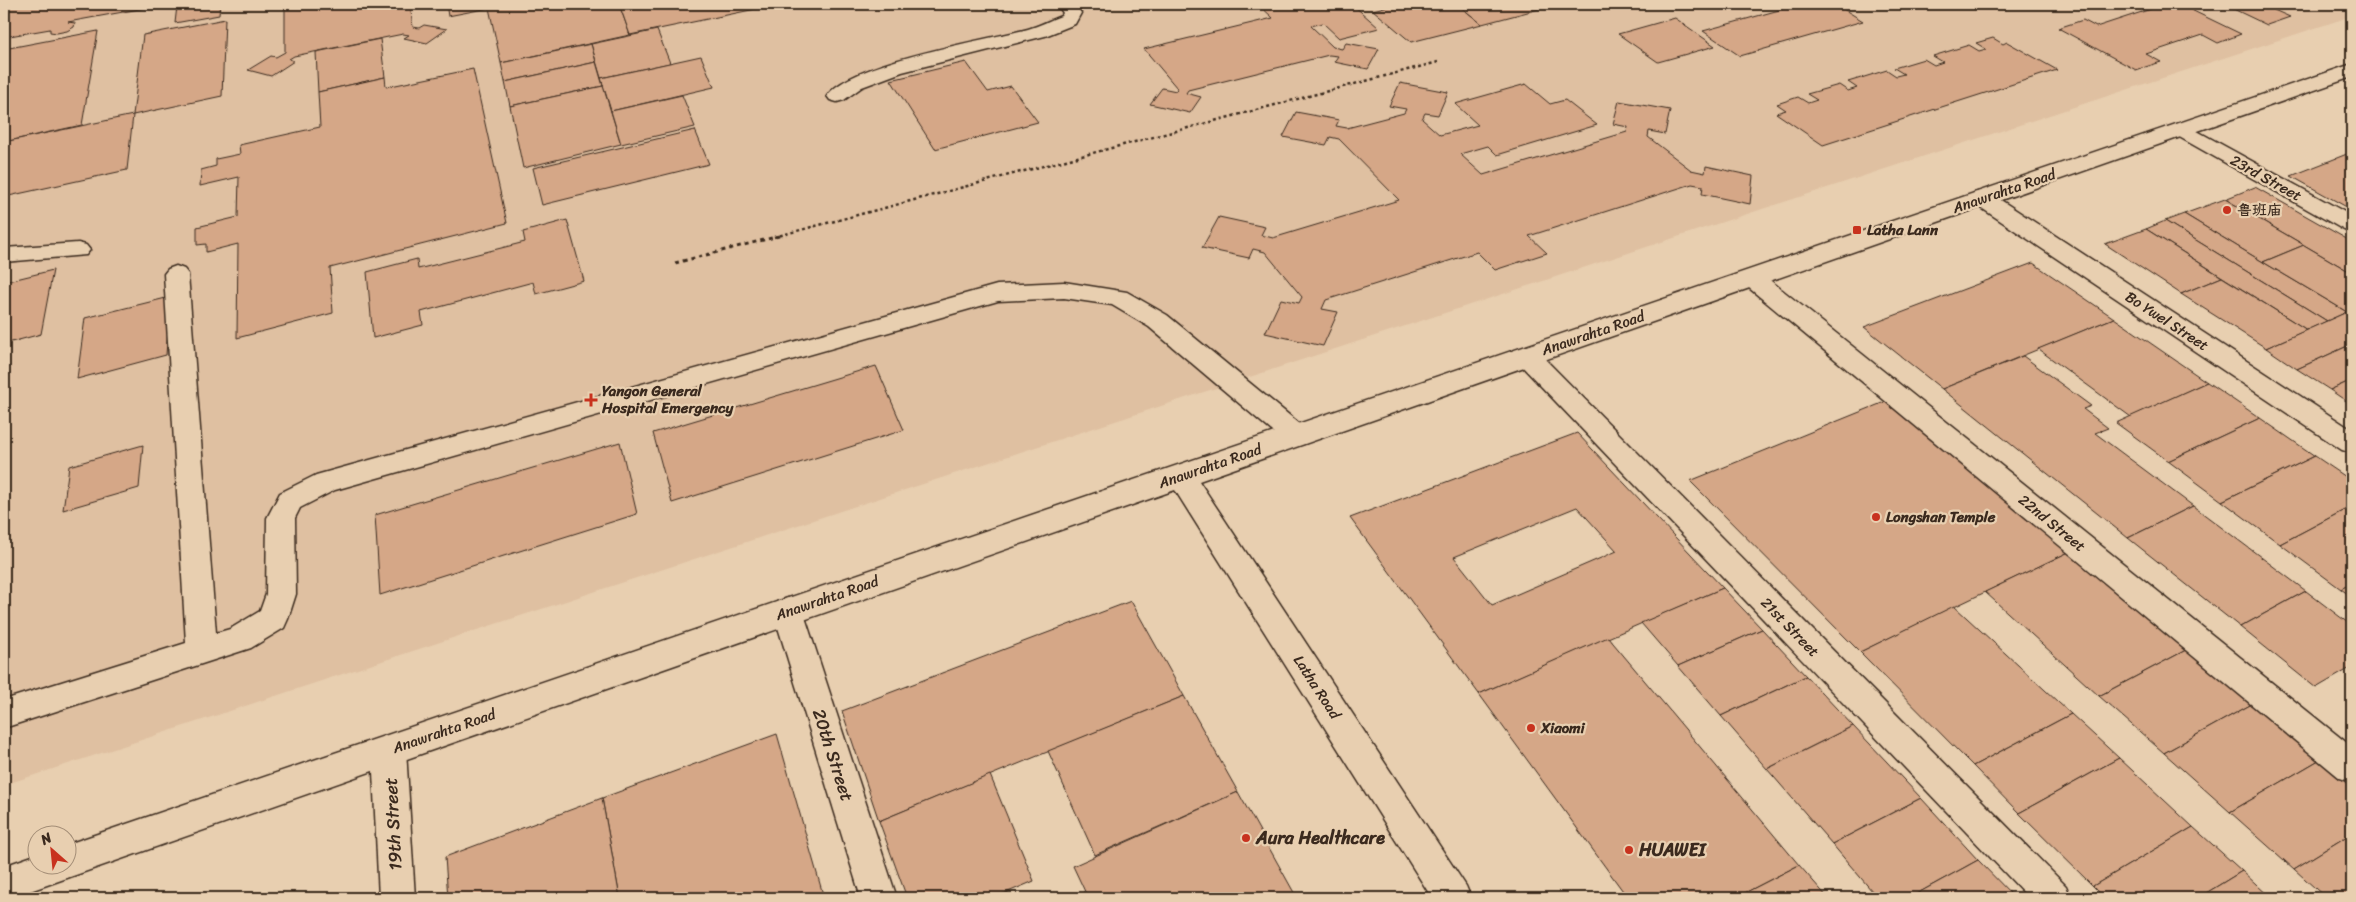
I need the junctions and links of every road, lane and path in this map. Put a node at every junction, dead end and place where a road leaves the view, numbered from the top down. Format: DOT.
graph roads {
  1 [pos="1066,4"];
  2 [pos="1438,62"];
  3 [pos="2351,71"];
  4 [pos="837,96"];
  5 [pos="2181,130"];
  6 [pos="1982,198"];
  7 [pos="2352,225"];
  8 [pos="78,250"];
  9 [pos="4,255"];
  10 [pos="675,263"];
  11 [pos="176,274"];
  12 [pos="1752,278"];
  13 [pos="1527,356"];
  14 [pos="1296,436"];
  15 [pos="2352,443"];
  16 [pos="1181,476"];
  17 [pos="788,611"];
  18 [pos="202,651"];
  19 [pos="4,714"];
  20 [pos="389,750"];
  21 [pos="2352,767"];
  22 [pos="78,858"];
  23 [pos="31,874"];
  24 [pos="4,884"];
  25 [pos="397,898"];
  26 [pos="879,898"];
  27 [pos="1453,898"];
  28 [pos="2054,898"];
  1 -- 4 [label="main road"];
  2 -- 10 [label="path"];
  3 -- 5 [label="main road, Anawrahta Road"];
  5 -- 6 [label="main road, Anawrahta Road"];
  5 -- 7 [label="main road, 23rd Street"];
  6 -- 12 [label="main road, Anawrahta Road"];
  6 -- 15 [label="main road, Bo Ywel Street"];
  8 -- 9 [label="main road"];
  11 -- 18 [label="main road"];
  12 -- 13 [label="main road, Anawrahta Road"];
  12 -- 21 [label="main road, 22nd Street"];
  13 -- 14 [label="main road, Anawrahta Road"];
  13 -- 28 [label="main road, 21st Street"];
  14 -- 16 [label="main road, Anawrahta Road"];
  14 -- 18 [label="main road"];
  16 -- 17 [label="main road, Anawrahta Road"];
  16 -- 27 [label="main road, Latha Road"];
  17 -- 20 [label="main road, Anawrahta Road"];
  17 -- 26 [label="main road, 20th Street"];
  18 -- 19 [label="main road"];
  20 -- 22 [label="main road, Anawrahta Road"];
  20 -- 25 [label="main road, 19th Street"];
  23 -- 24 [label="main road"];
}
